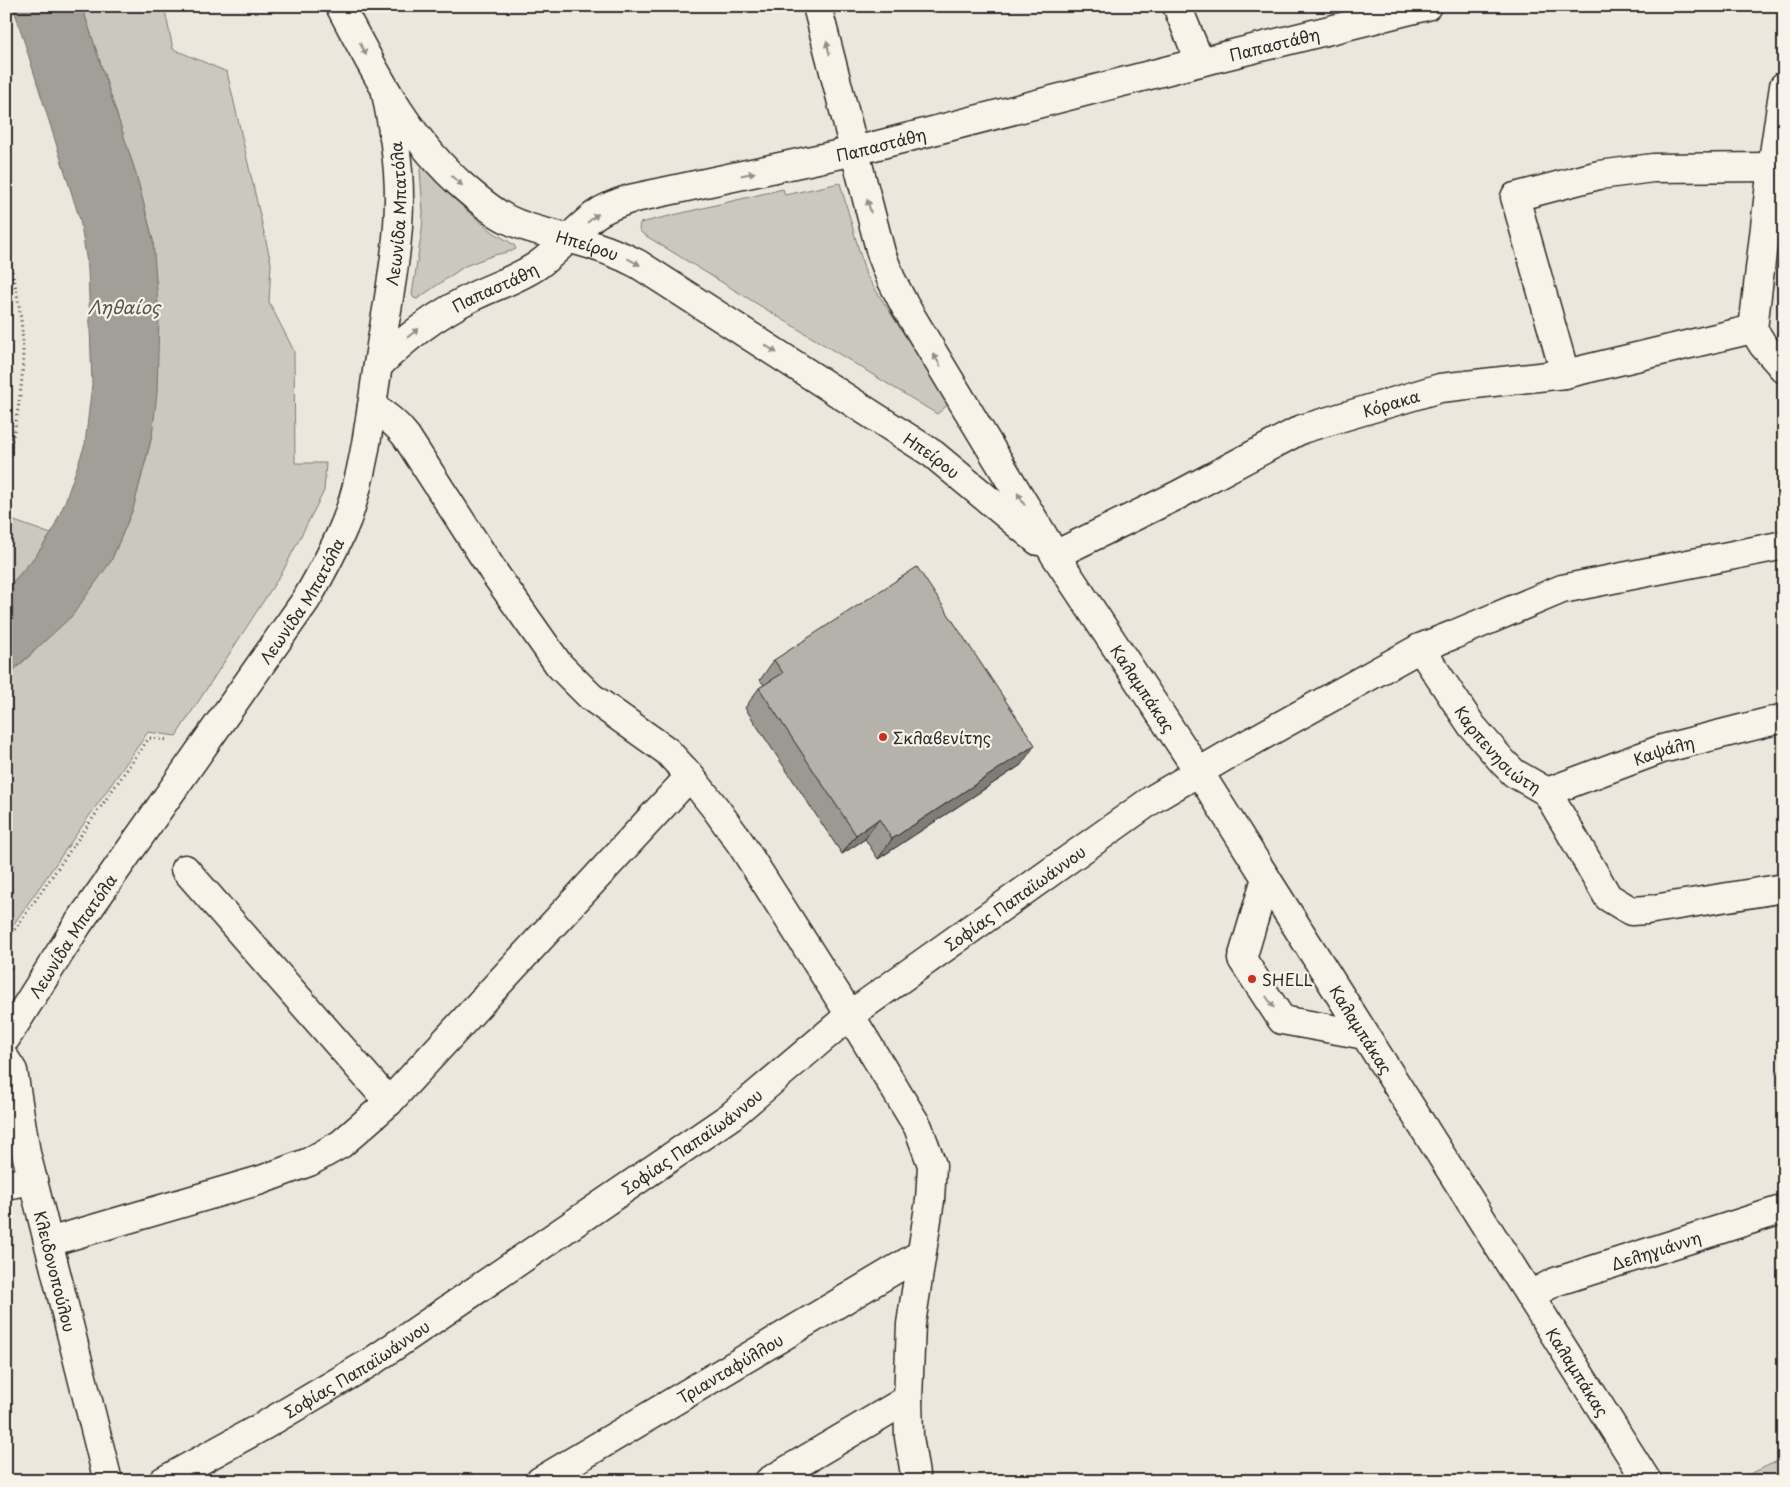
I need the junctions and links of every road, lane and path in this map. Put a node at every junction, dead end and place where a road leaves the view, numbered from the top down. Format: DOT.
graph roads {
  1 [pos="340,6"];
  2 [pos="818,6"];
  3 [pos="1177,6"];
  4 [pos="1426,6"];
  5 [pos="1200,62"];
  6 [pos="1784,86"];
  7 [pos="386,92"];
  8 [pos="855,151"];
  9 [pos="1772,167"];
  10 [pos="570,238"];
  11 [pos="6,248"];
  12 [pos="1753,329"];
  13 [pos="378,366"];
  14 [pos="1784,369"];
  15 [pos="1565,374"];
  16 [pos="372,407"];
  17 [pos="6,466"];
  18 [pos="1784,545"];
  19 [pos="1055,555"];
  20 [pos="1420,648"];
  21 [pos="1784,718"];
  22 [pos="177,740"];
  23 [pos="1198,772"];
  24 [pos="690,776"];
  25 [pos="1547,792"];
  26 [pos="185,869"];
  27 [pos="1266,878"];
  28 [pos="1784,888"];
  29 [pos="6,942"];
  30 [pos="850,1015"];
  31 [pos="1365,1035"];
  32 [pos="6,1038"];
  33 [pos="6,1060"];
  34 [pos="389,1102"];
  35 [pos="33,1180"];
  36 [pos="6,1185"];
  37 [pos="1784,1209"];
  38 [pos="50,1242"];
  39 [pos="921,1254"];
  40 [pos="1530,1295"];
  41 [pos="908,1399"];
  42 [pos="108,1481"];
  43 [pos="163,1481"];
  44 [pos="540,1481"];
  45 [pos="769,1481"];
  46 [pos="916,1481"];
  47 [pos="1647,1481"];
  1 -- 7 [label="street, Ηπείρου, one-way"];
  8 -- 2 [label="street, one-way"];
  3 -- 5 [label="street"];
  4 -- 5 [label="street, Παπαστάθη"];
  5 -- 8 [label="street, Παπαστάθη"];
  6 -- 9 [label="street"];
  7 -- 10 [label="street, Ηπείρου, one-way"];
  7 -- 13 [label="street, Λεωνίδα Μπατόλα"];
  10 -- 8 [label="street, Παπαστάθη, one-way"];
  19 -- 8 [label="street, one-way"];
  9 -- 12 [label="street"];
  9 -- 15 [label="street"];
  13 -- 10 [label="street, Παπαστάθη, one-way"];
  10 -- 19 [label="street, Ηπείρου, one-way"];
  11 -- 17 [label="path"];
  12 -- 14 [label="street"];
  12 -- 15 [label="street, Κόρακα"];
  13 -- 16 [label="street, Λεωνίδα Μπατόλα"];
  15 -- 19 [label="street, Κόρακα"];
  16 -- 24 [label="street"];
  16 -- 32 [label="street, Λεωνίδα Μπατόλα"];
  18 -- 20 [label="street, Σοφίας Παπαϊωάννου"];
  19 -- 23 [label="street, Καλαμπάκας"];
  20 -- 23 [label="street, Σοφίας Παπαϊωάννου"];
  20 -- 25 [label="street, Καρπενησιώτη"];
  21 -- 25 [label="street, Καψάλη"];
  22 -- 29 [label="path"];
  23 -- 27 [label="street, Καλαμπάκας"];
  23 -- 30 [label="street, Σοφίας Παπαϊωάννου"];
  24 -- 30 [label="street"];
  24 -- 34 [label="street"];
  25 -- 28 [label="street, Καρπενησιώτη"];
  26 -- 34 [label="street"];
  27 -- 31 [label="street, Καλαμπάκας"];
  27 -- 31 [label="street, one-way"];
  30 -- 39 [label="street"];
  30 -- 43 [label="street, Σοφίας Παπαϊωάννου"];
  31 -- 40 [label="street, Καλαμπάκας"];
  33 -- 35 [label="street, Κλειδονοπούλου"];
  34 -- 38 [label="street"];
  35 -- 36 [label="street"];
  35 -- 38 [label="street, Κλειδονοπούλου"];
  37 -- 40 [label="street, Δεληγιάννη"];
  38 -- 42 [label="street, Κλειδονοπούλου"];
  39 -- 41 [label="street"];
  39 -- 44 [label="street, Τριανταφύλλου"];
  40 -- 47 [label="street, Καλαμπάκας"];
  41 -- 45 [label="street"];
  41 -- 46 [label="street"];
}
